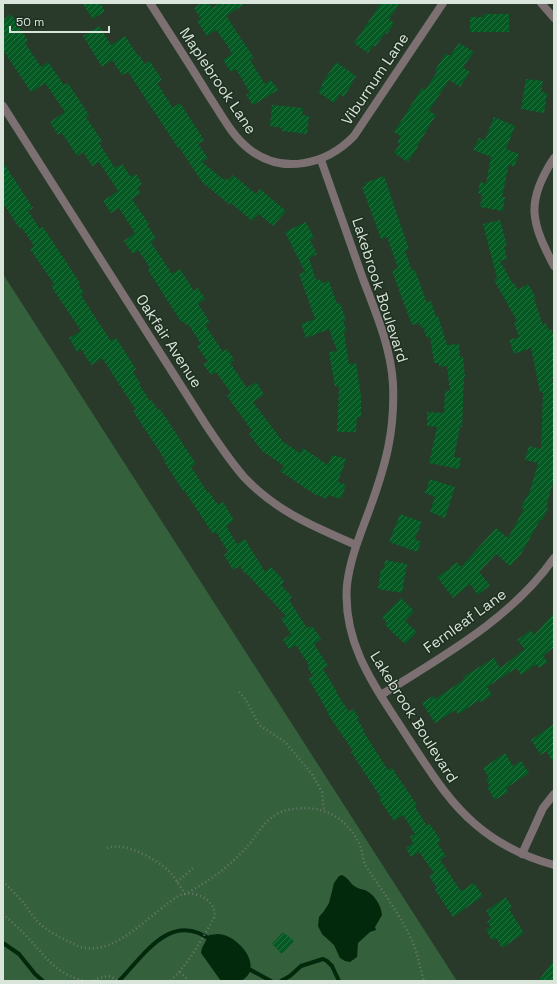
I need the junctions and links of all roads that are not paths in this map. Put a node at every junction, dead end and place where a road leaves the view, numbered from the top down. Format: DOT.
graph roads {
  1 [pos="150,3"];
  2 [pos="443,3"];
  3 [pos="541,3"];
  4 [pos="554,18"];
  5 [pos="3,106"];
  6 [pos="554,158"];
  7 [pos="321,160"];
  8 [pos="554,266"];
  9 [pos="356,545"];
  10 [pos="554,558"];
  11 [pos="381,695"];
  12 [pos="554,794"];
  13 [pos="522,854"];
  14 [pos="554,865"];
  1 -- 7 [label="street, Maplebrook Lane"];
  2 -- 7 [label="street, Viburnum Lane"];
  3 -- 4 [label="street"];
  5 -- 9 [label="street, Oakfair Avenue"];
  6 -- 8 [label="street"];
  7 -- 9 [label="street, Lakebrook Boulevard"];
  9 -- 11 [label="street, Lakebrook Boulevard"];
  10 -- 11 [label="street, Fernleaf Lane"];
  11 -- 13 [label="street, Lakebrook Boulevard"];
  12 -- 13 [label="street"];
  13 -- 14 [label="street, Lakebrook Boulevard"];
}
